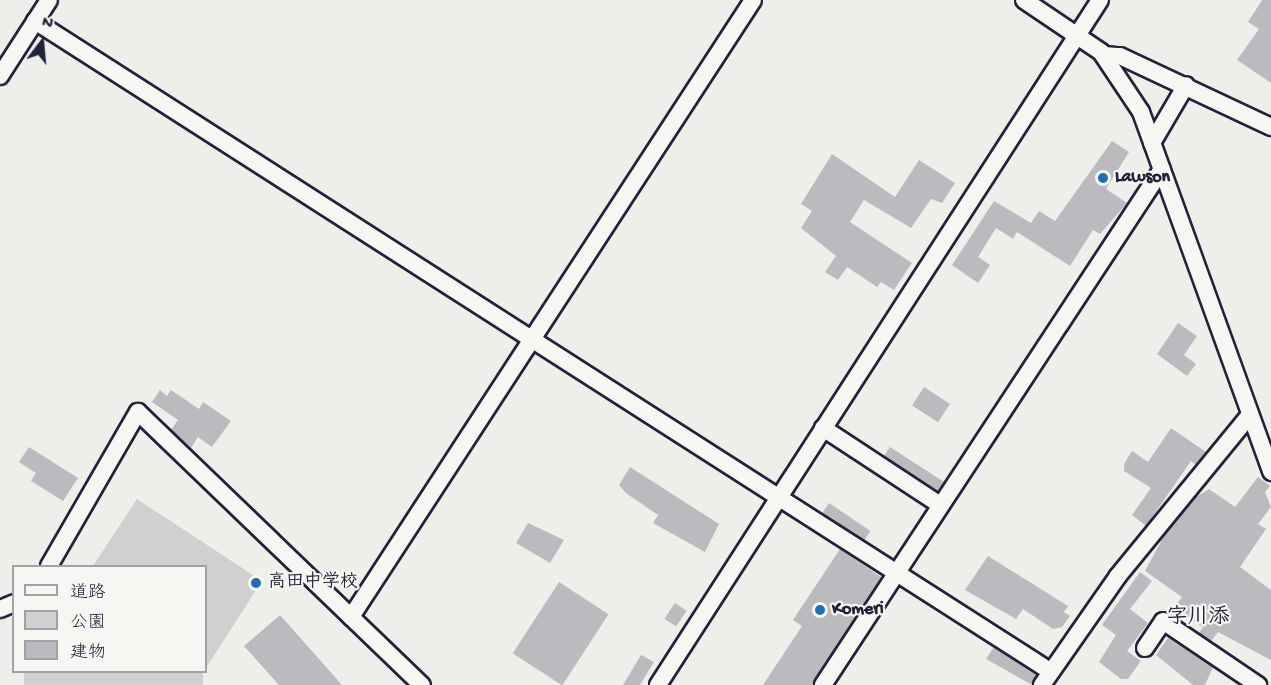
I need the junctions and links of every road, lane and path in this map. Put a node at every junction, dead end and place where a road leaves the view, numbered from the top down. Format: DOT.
graph roads {
  1 [pos="49,0"];
  2 [pos="753,0"];
  3 [pos="1024,0"];
  4 [pos="1100,0"];
  5 [pos="35,21"];
  6 [pos="1078,35"];
  7 [pos="1104,55"];
  8 [pos="0,76"];
  9 [pos="1186,85"];
  10 [pos="1271,127"];
  11 [pos="1152,143"];
  12 [pos="1162,169"];
  13 [pos="531,336"];
  14 [pos="1250,415"];
  15 [pos="823,428"];
  16 [pos="1271,472"];
  17 [pos="780,498"];
  18 [pos="940,505"];
  19 [pos="50,565"];
  20 [pos="896,573"];
  21 [pos="351,617"];
  22 [pos="1145,648"];
  23 [pos="1046,678"];
  24 [pos="1271,679"];
  25 [pos="422,685"];
  26 [pos="658,685"];
  27 [pos="823,685"];
  28 [pos="1258,685"];
  29 [pos="1268,685"];
  1 -- 5 [label="street"];
  2 -- 13 [label="street"];
  3 -- 6 [label="street"];
  4 -- 6 [label="street"];
  5 -- 8 [label="street"];
  5 -- 13 [label="street"];
  6 -- 7 [label="street"];
  6 -- 15 [label="street"];
  7 -- 9 [label="street"];
  7 -- 11 [label="street"];
  9 -- 10 [label="street"];
  9 -- 11 [label="street"];
  11 -- 12 [label="street"];
  12 -- 14 [label="street"];
  12 -- 18 [label="street"];
  13 -- 17 [label="street"];
  13 -- 21 [label="street"];
  14 -- 16 [label="street"];
  14 -- 23 [label="street"];
  15 -- 17 [label="street"];
  15 -- 18 [label="street"];
  17 -- 20 [label="street"];
  17 -- 26 [label="street"];
  18 -- 20 [label="street"];
  19 -- 21 [label="street"];
  20 -- 23 [label="street"];
  20 -- 27 [label="street"];
  21 -- 25 [label="street"];
  22 -- 28 [label="street"];
  24 -- 29 [label="street"];
}
